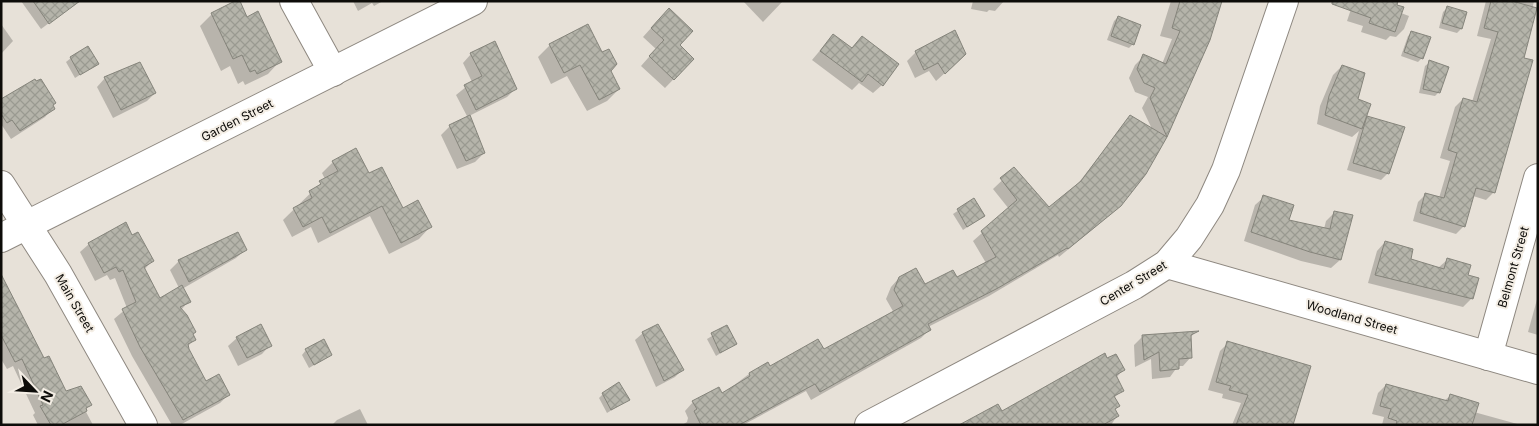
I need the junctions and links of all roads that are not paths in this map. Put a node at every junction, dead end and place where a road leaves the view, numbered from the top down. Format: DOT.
graph roads {
  1 [pos="294,1"];
  2 [pos="473,1"];
  3 [pos="1284,1"];
  4 [pos="333,72"];
  5 [pos="1538,178"];
  6 [pos="1,185"];
  7 [pos="29,225"];
  8 [pos="1,238"];
  9 [pos="1167,264"];
  10 [pos="1488,356"];
  11 [pos="1538,370"];
  12 [pos="143,425"];
  13 [pos="869,425"];
  1 -- 4 [label="street"];
  2 -- 4 [label="street, Garden Street"];
  3 -- 9 [label="street, Center Street"];
  4 -- 7 [label="street, Garden Street"];
  5 -- 10 [label="street, Belmont Street"];
  6 -- 7 [label="street, Main Street"];
  7 -- 8 [label="street, Garden Street"];
  7 -- 12 [label="street, Main Street"];
  9 -- 10 [label="street, Woodland Street"];
  9 -- 13 [label="street, Center Street"];
  10 -- 11 [label="street, Woodland Street"];
}
